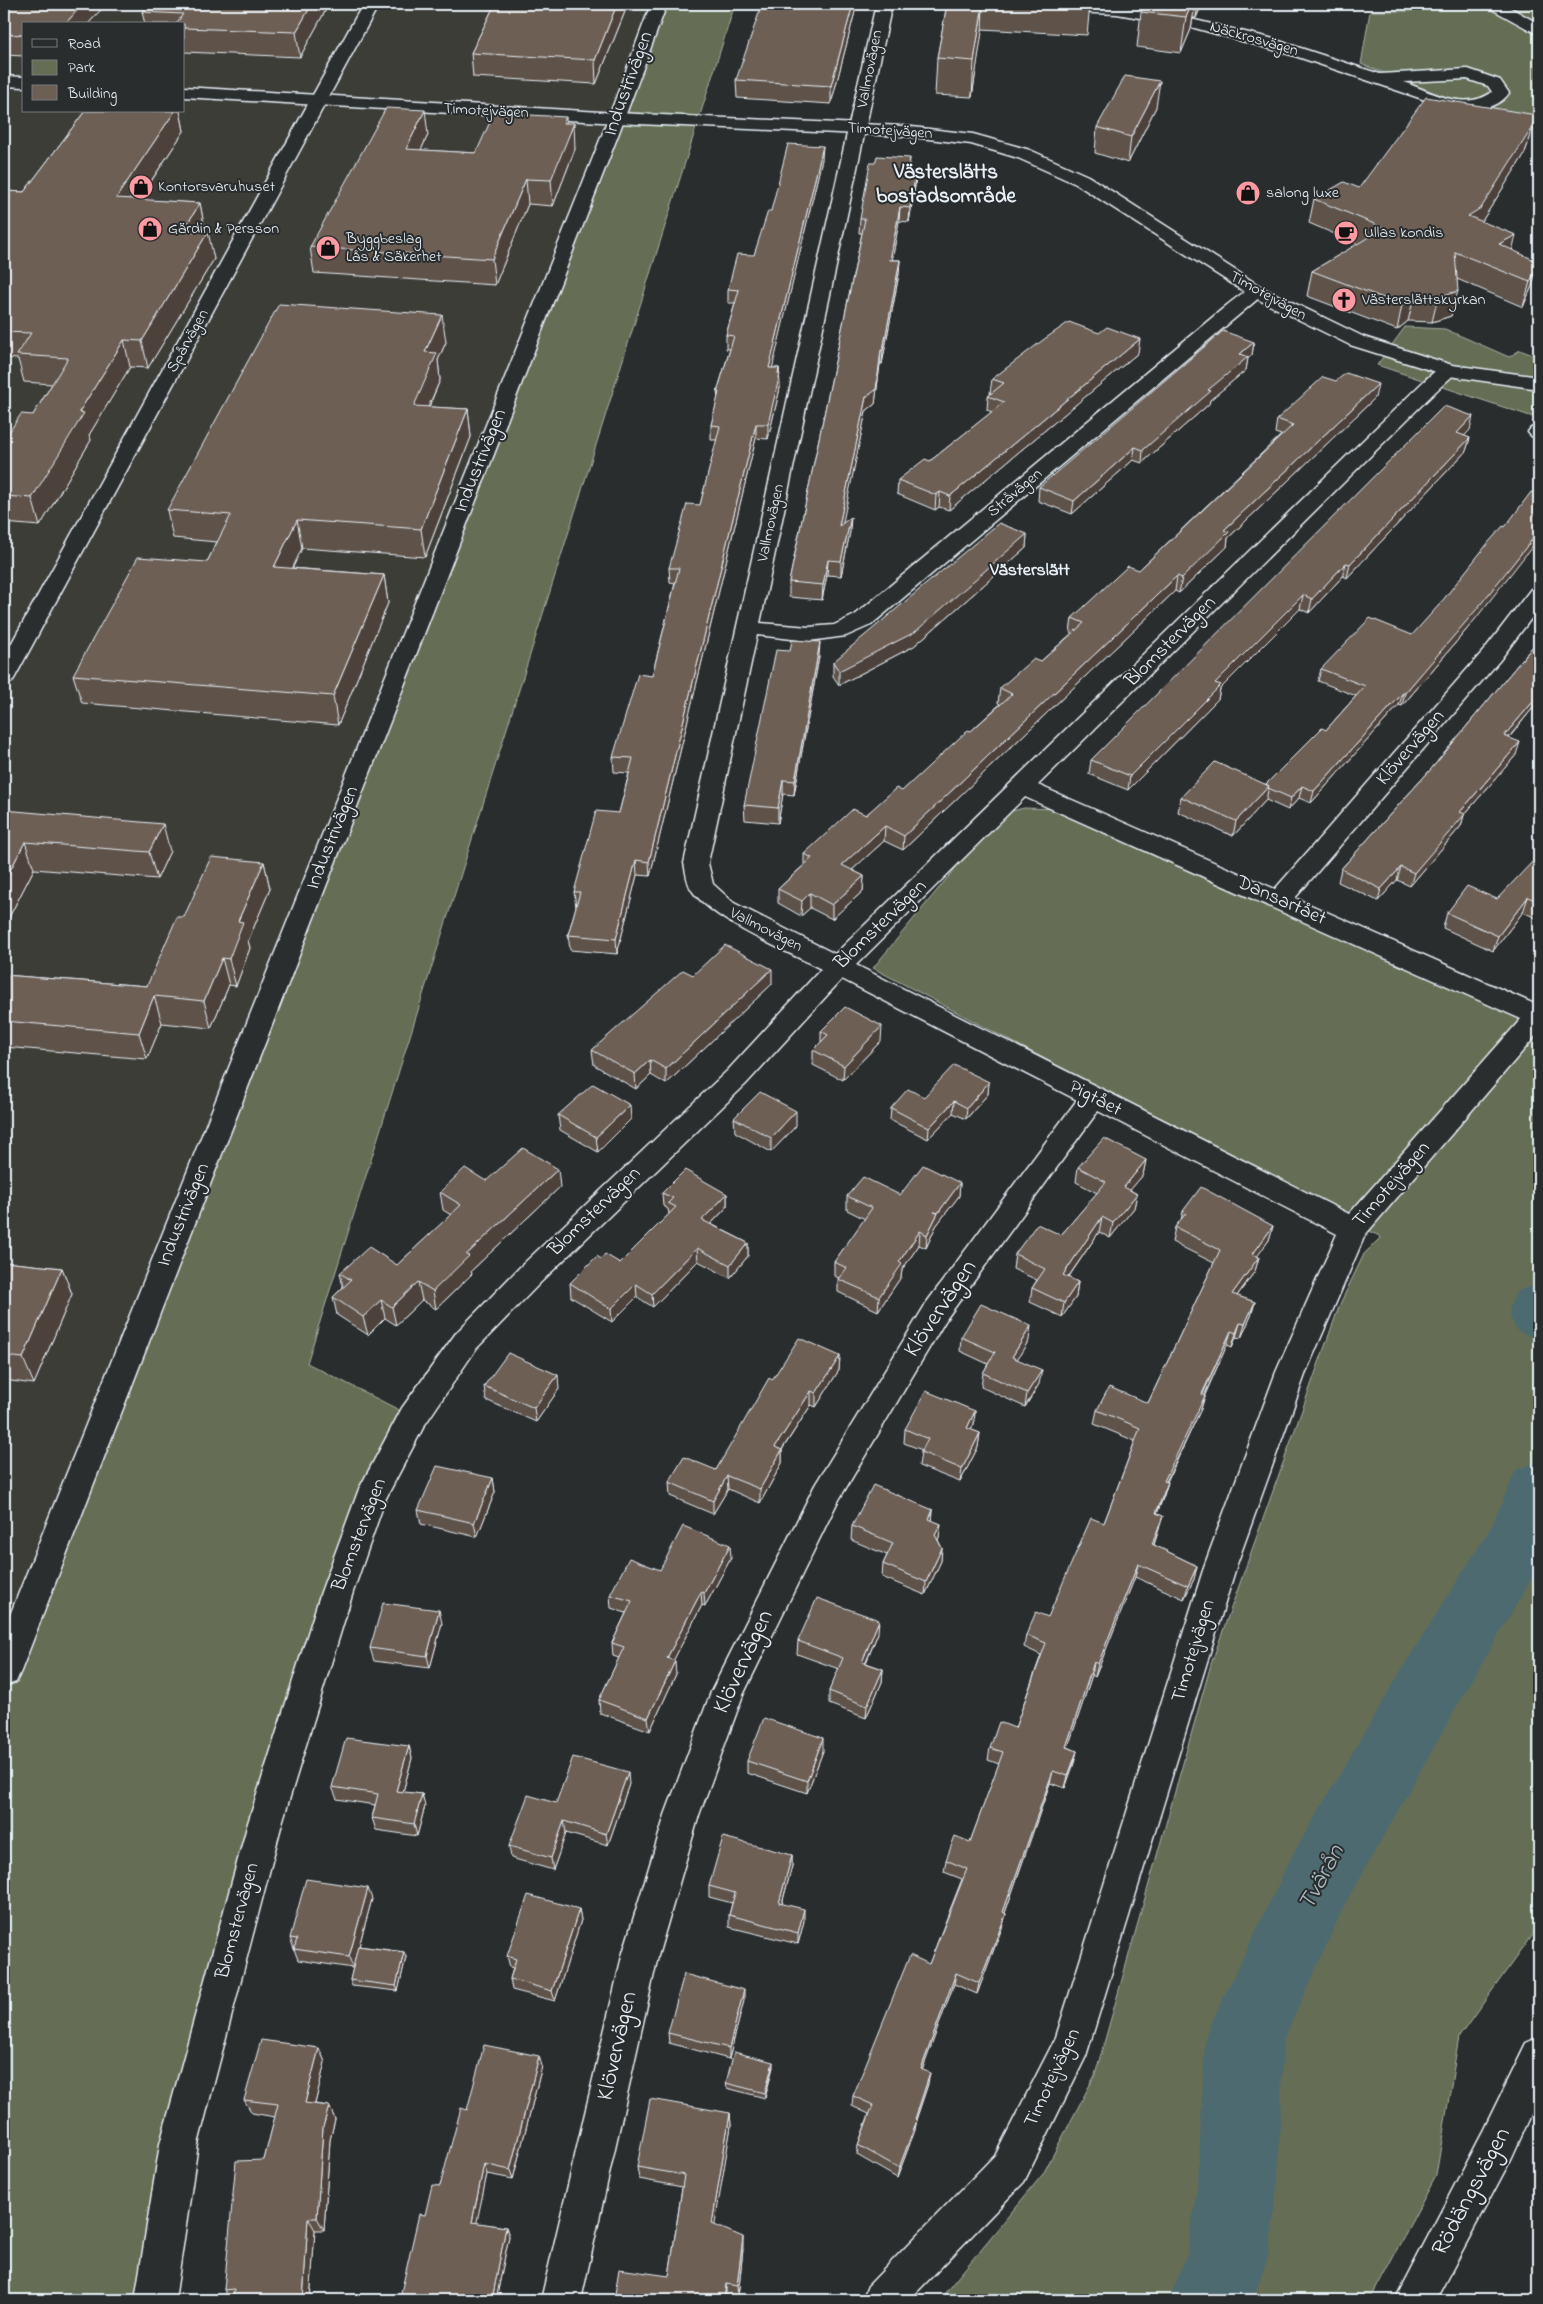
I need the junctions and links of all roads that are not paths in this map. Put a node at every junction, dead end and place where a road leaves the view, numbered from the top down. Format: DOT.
graph roads {
  1 [pos="371,4"];
  2 [pos="659,4"];
  3 [pos="884,4"];
  4 [pos="1006,4"];
  5 [pos="1493,4"];
  6 [pos="1539,30"];
  7 [pos="1379,79"];
  8 [pos="4,82"];
  9 [pos="22,82"];
  10 [pos="185,92"];
  11 [pos="319,101"];
  12 [pos="617,118"];
  13 [pos="858,128"];
  14 [pos="1257,292"];
  15 [pos="1449,370"];
  16 [pos="1539,383"];
  17 [pos="1539,594"];
  18 [pos="749,628"];
  19 [pos="4,677"];
  20 [pos="1023,787"];
  21 [pos="1280,900"];
  22 [pos="838,967"];
  23 [pos="1539,1016"];
  24 [pos="1093,1098"];
  25 [pos="1353,1229"];
  26 [pos="4,1671"];
  27 [pos="1539,2056"];
  28 [pos="155,2300"];
  29 [pos="560,2300"];
  30 [pos="882,2300"];
  31 [pos="1415,2300"];
  1 -- 11 [label="street, Spårvägen"];
  2 -- 12 [label="street, Industrivägen"];
  3 -- 13 [label="street, Vallmovägen"];
  4 -- 7 [label="street, Näckrosvägen"];
  5 -- 6 [label="street"];
  7 -- 7 [label="street, Näckrosvägen"];
  8 -- 9 [label="street"];
  10 -- 11 [label="street, Timotejvägen"];
  11 -- 12 [label="street, Timotejvägen"];
  11 -- 19 [label="street, Spårvägen"];
  12 -- 13 [label="street, Timotejvägen"];
  12 -- 26 [label="street, Industrivägen"];
  13 -- 14 [label="street, Timotejvägen"];
  13 -- 18 [label="street, Vallmovägen"];
  14 -- 15 [label="street, Timotejvägen"];
  14 -- 18 [label="street, Stråvägen"];
  15 -- 16 [label="street, Timotejvägen"];
  15 -- 20 [label="street, Blomstervägen"];
  17 -- 21 [label="street, Klövervägen"];
  18 -- 22 [label="street, Vallmovägen"];
  20 -- 21 [label="street, Dansartået"];
  20 -- 22 [label="street, Blomstervägen"];
  21 -- 23 [label="street, Dansartået"];
  22 -- 24 [label="street, Pigtået"];
  22 -- 28 [label="street, Blomstervägen"];
  23 -- 25 [label="street, Timotejvägen"];
  24 -- 25 [label="street, Pigtået"];
  24 -- 29 [label="street, Klövervägen"];
  25 -- 30 [label="street, Timotejvägen"];
  27 -- 31 [label="street, Rödängsvägen"];
}
